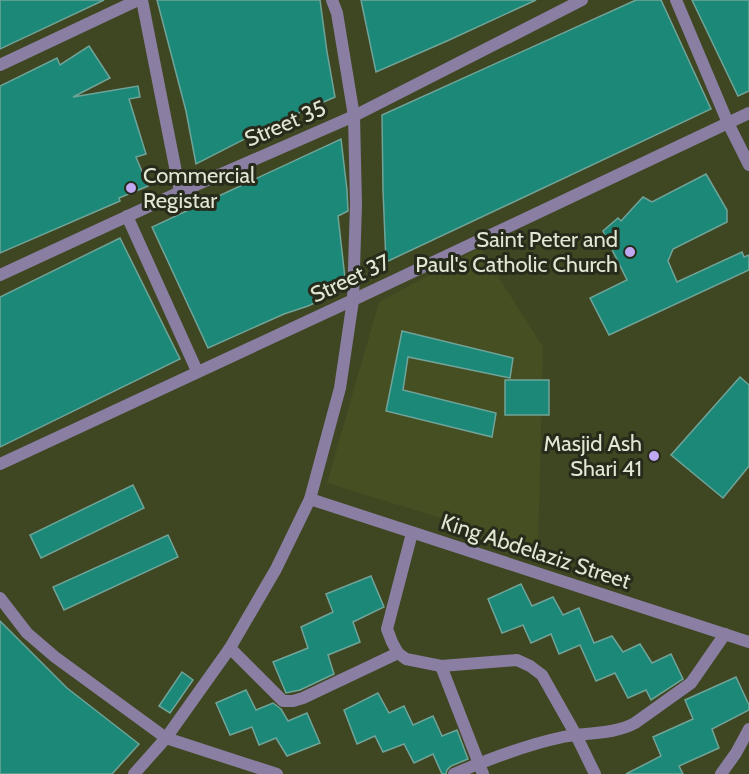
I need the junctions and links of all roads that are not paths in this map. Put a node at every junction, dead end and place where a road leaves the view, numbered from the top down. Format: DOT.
graph roads {
  1 [pos="140,0"];
  2 [pos="332,0"];
  3 [pos="582,0"];
  4 [pos="676,0"];
  5 [pos="0,65"];
  6 [pos="749,113"];
  7 [pos="354,116"];
  8 [pos="728,123"];
  9 [pos="749,165"];
  10 [pos="180,192"];
  11 [pos="127,216"];
  12 [pos="0,275"];
  13 [pos="353,300"];
  14 [pos="197,371"];
  15 [pos="0,464"];
  16 [pos="310,500"];
  17 [pos="412,533"];
  18 [pos="0,598"];
  19 [pos="725,634"];
  20 [pos="749,642"];
  21 [pos="230,648"];
  22 [pos="399,653"];
  23 [pos="441,666"];
  24 [pos="749,729"];
  25 [pos="576,735"];
  26 [pos="166,738"];
  27 [pos="482,768"];
  28 [pos="134,774"];
  29 [pos="277,774"];
  30 [pos="454,774"];
  31 [pos="595,774"];
  32 [pos="720,774"];
  1 -- 5 [label="street"];
  1 -- 10 [label="street"];
  2 -- 7 [label="street"];
  3 -- 7 [label="street, Street 35"];
  4 -- 8 [label="street"];
  6 -- 8 [label="street, Street 37"];
  7 -- 10 [label="street, Street 35"];
  7 -- 13 [label="street"];
  8 -- 9 [label="street"];
  8 -- 13 [label="street, Street 37"];
  10 -- 11 [label="street, Street 35"];
  11 -- 12 [label="street, Street 35"];
  11 -- 14 [label="street"];
  13 -- 14 [label="street, Street 37"];
  13 -- 16 [label="street"];
  14 -- 15 [label="street, Street 37"];
  16 -- 17 [label="street, King Abdelaziz Street"];
  16 -- 21 [label="street"];
  17 -- 19 [label="street, King Abdelaziz Street"];
  17 -- 22 [label="street"];
  18 -- 26 [label="street"];
  19 -- 20 [label="street, King Abdelaziz Street"];
  19 -- 25 [label="street"];
  21 -- 22 [label="street"];
  21 -- 26 [label="street"];
  22 -- 23 [label="street"];
  23 -- 25 [label="street"];
  23 -- 27 [label="street"];
  24 -- 32 [label="street"];
  25 -- 27 [label="street"];
  25 -- 31 [label="street"];
  26 -- 28 [label="street"];
  26 -- 29 [label="street"];
  27 -- 30 [label="street"];
}
